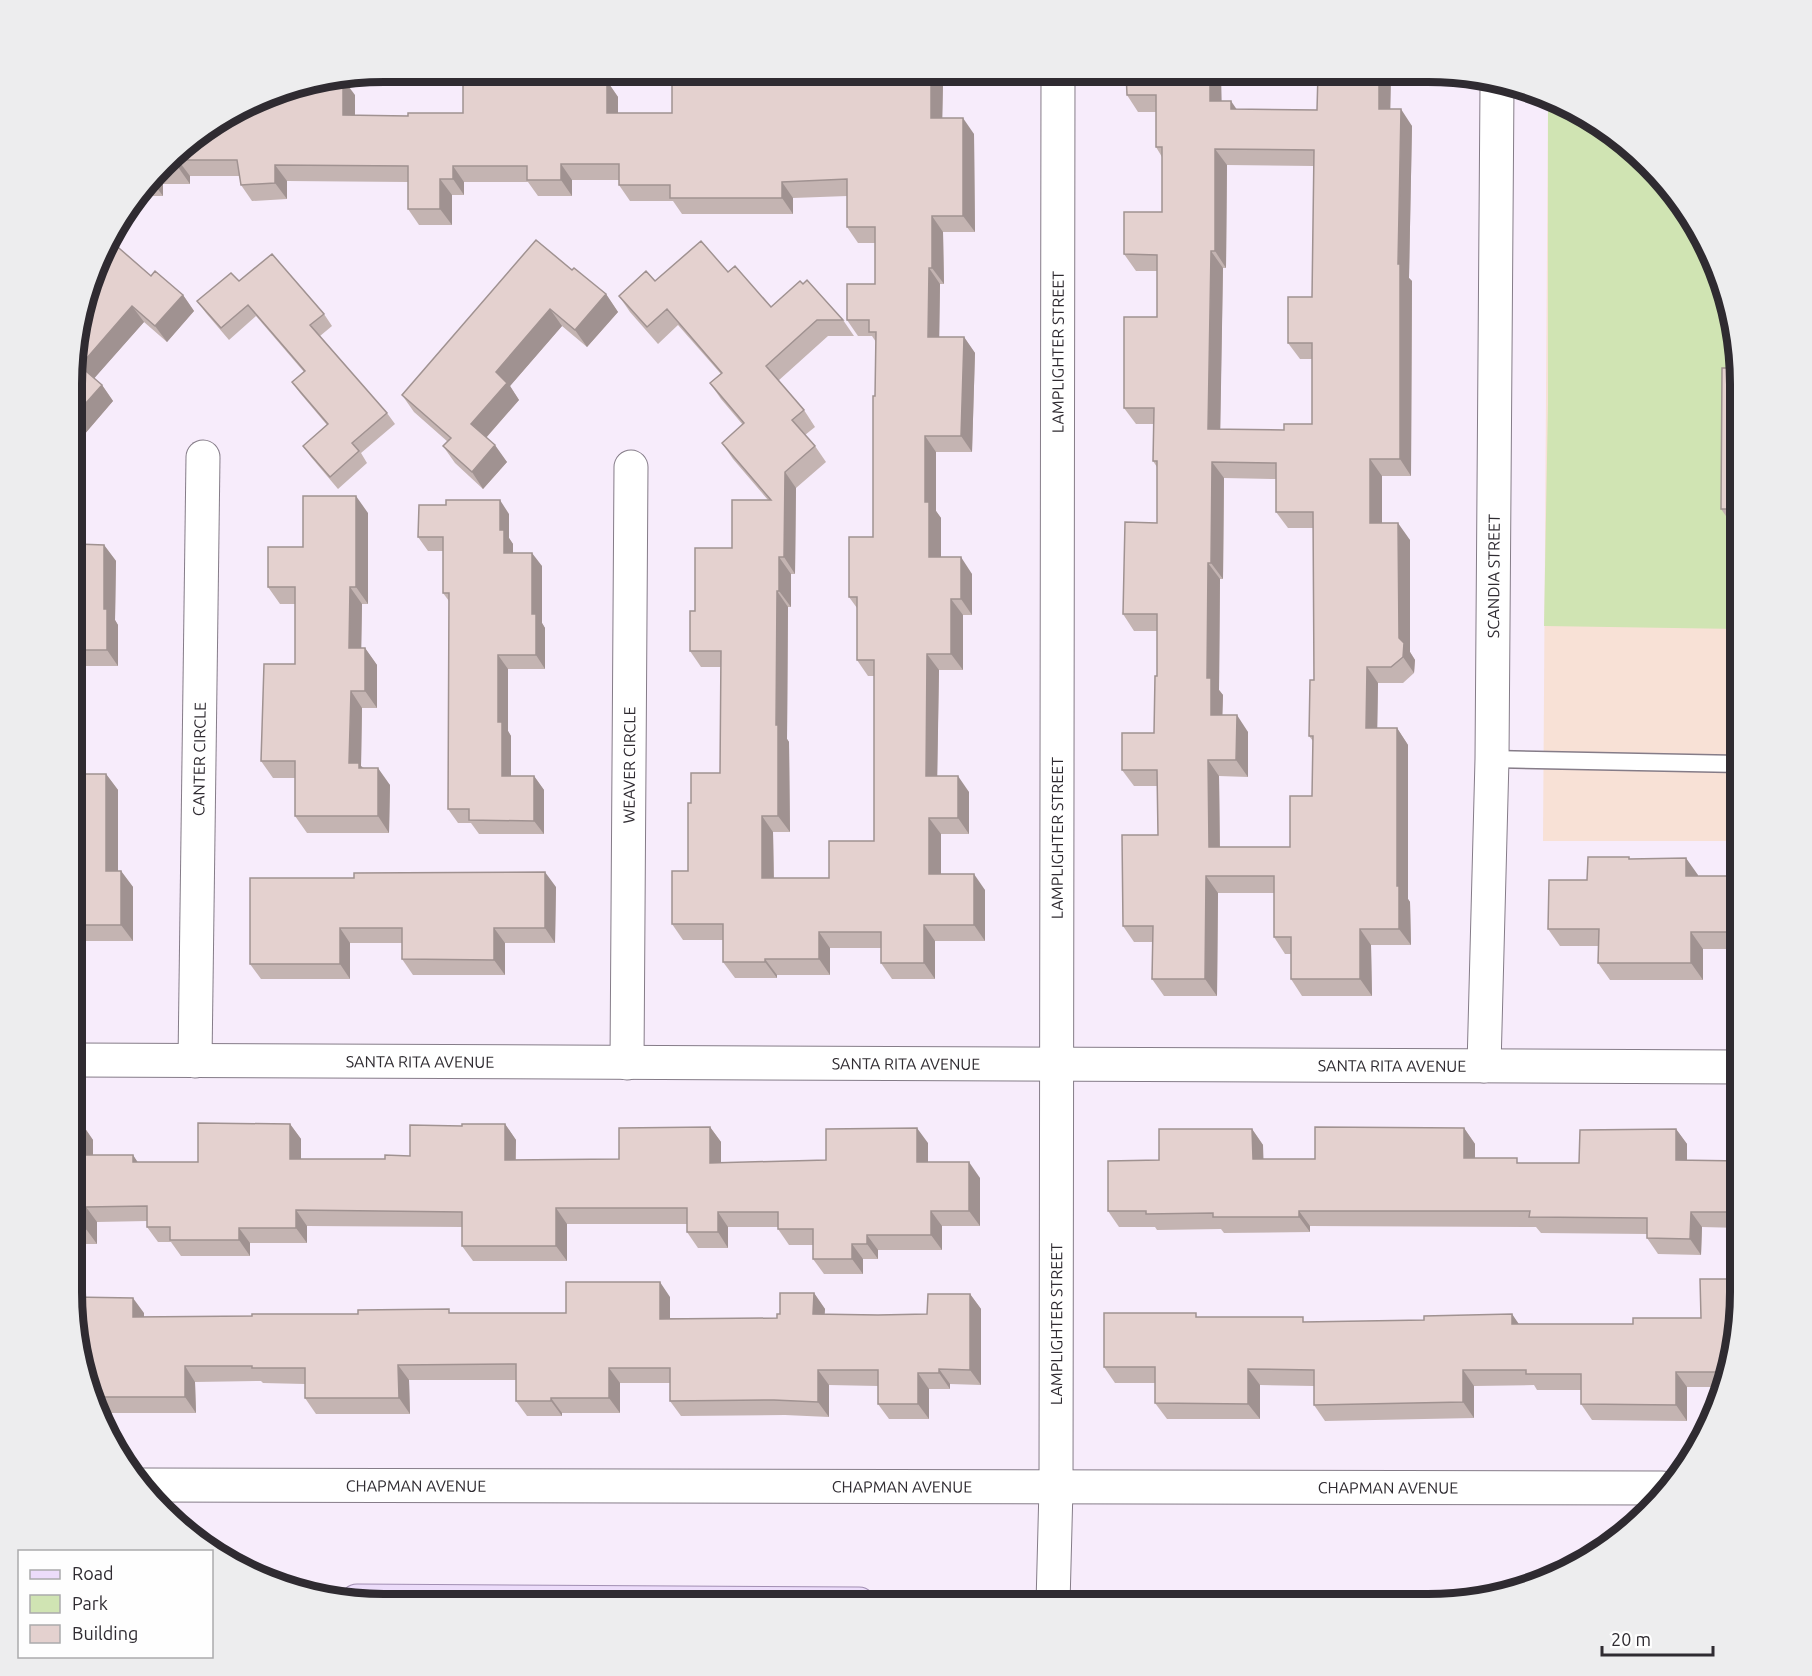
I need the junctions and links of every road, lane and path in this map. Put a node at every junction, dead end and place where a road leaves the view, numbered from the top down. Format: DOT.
graph roads {
  1 [pos="1058,82"];
  2 [pos="1497,91"];
  3 [pos="203,457"];
  4 [pos="631,467"];
  5 [pos="1492,759"];
  6 [pos="1730,764"];
  7 [pos="83,1060"];
  8 [pos="195,1061"];
  9 [pos="627,1063"];
  10 [pos="1055,1063"];
  11 [pos="1484,1066"];
  12 [pos="1730,1067"];
  13 [pos="153,1485"];
  14 [pos="1056,1488"];
  15 [pos="1657,1488"];
  16 [pos="1053,1594"];
  1 -- 10 [label="street, LAMPLIGHTER STREET"];
  2 -- 5 [label="street, SCANDIA STREET"];
  3 -- 8 [label="street, CANTER CIRCLE"];
  4 -- 9 [label="street, WEAVER CIRCLE"];
  5 -- 6 [label="lane"];
  5 -- 11 [label="street, SCANDIA STREET"];
  7 -- 8 [label="street, SANTA RITA AVENUE"];
  8 -- 9 [label="street, SANTA RITA AVENUE"];
  9 -- 10 [label="street, SANTA RITA AVENUE"];
  10 -- 11 [label="street, SANTA RITA AVENUE"];
  10 -- 14 [label="street, LAMPLIGHTER STREET"];
  11 -- 12 [label="street, SANTA RITA AVENUE"];
  13 -- 14 [label="street, CHAPMAN AVENUE"];
  14 -- 15 [label="street, CHAPMAN AVENUE"];
  14 -- 16 [label="street, LAMPLIGHTER STREET"];
}
